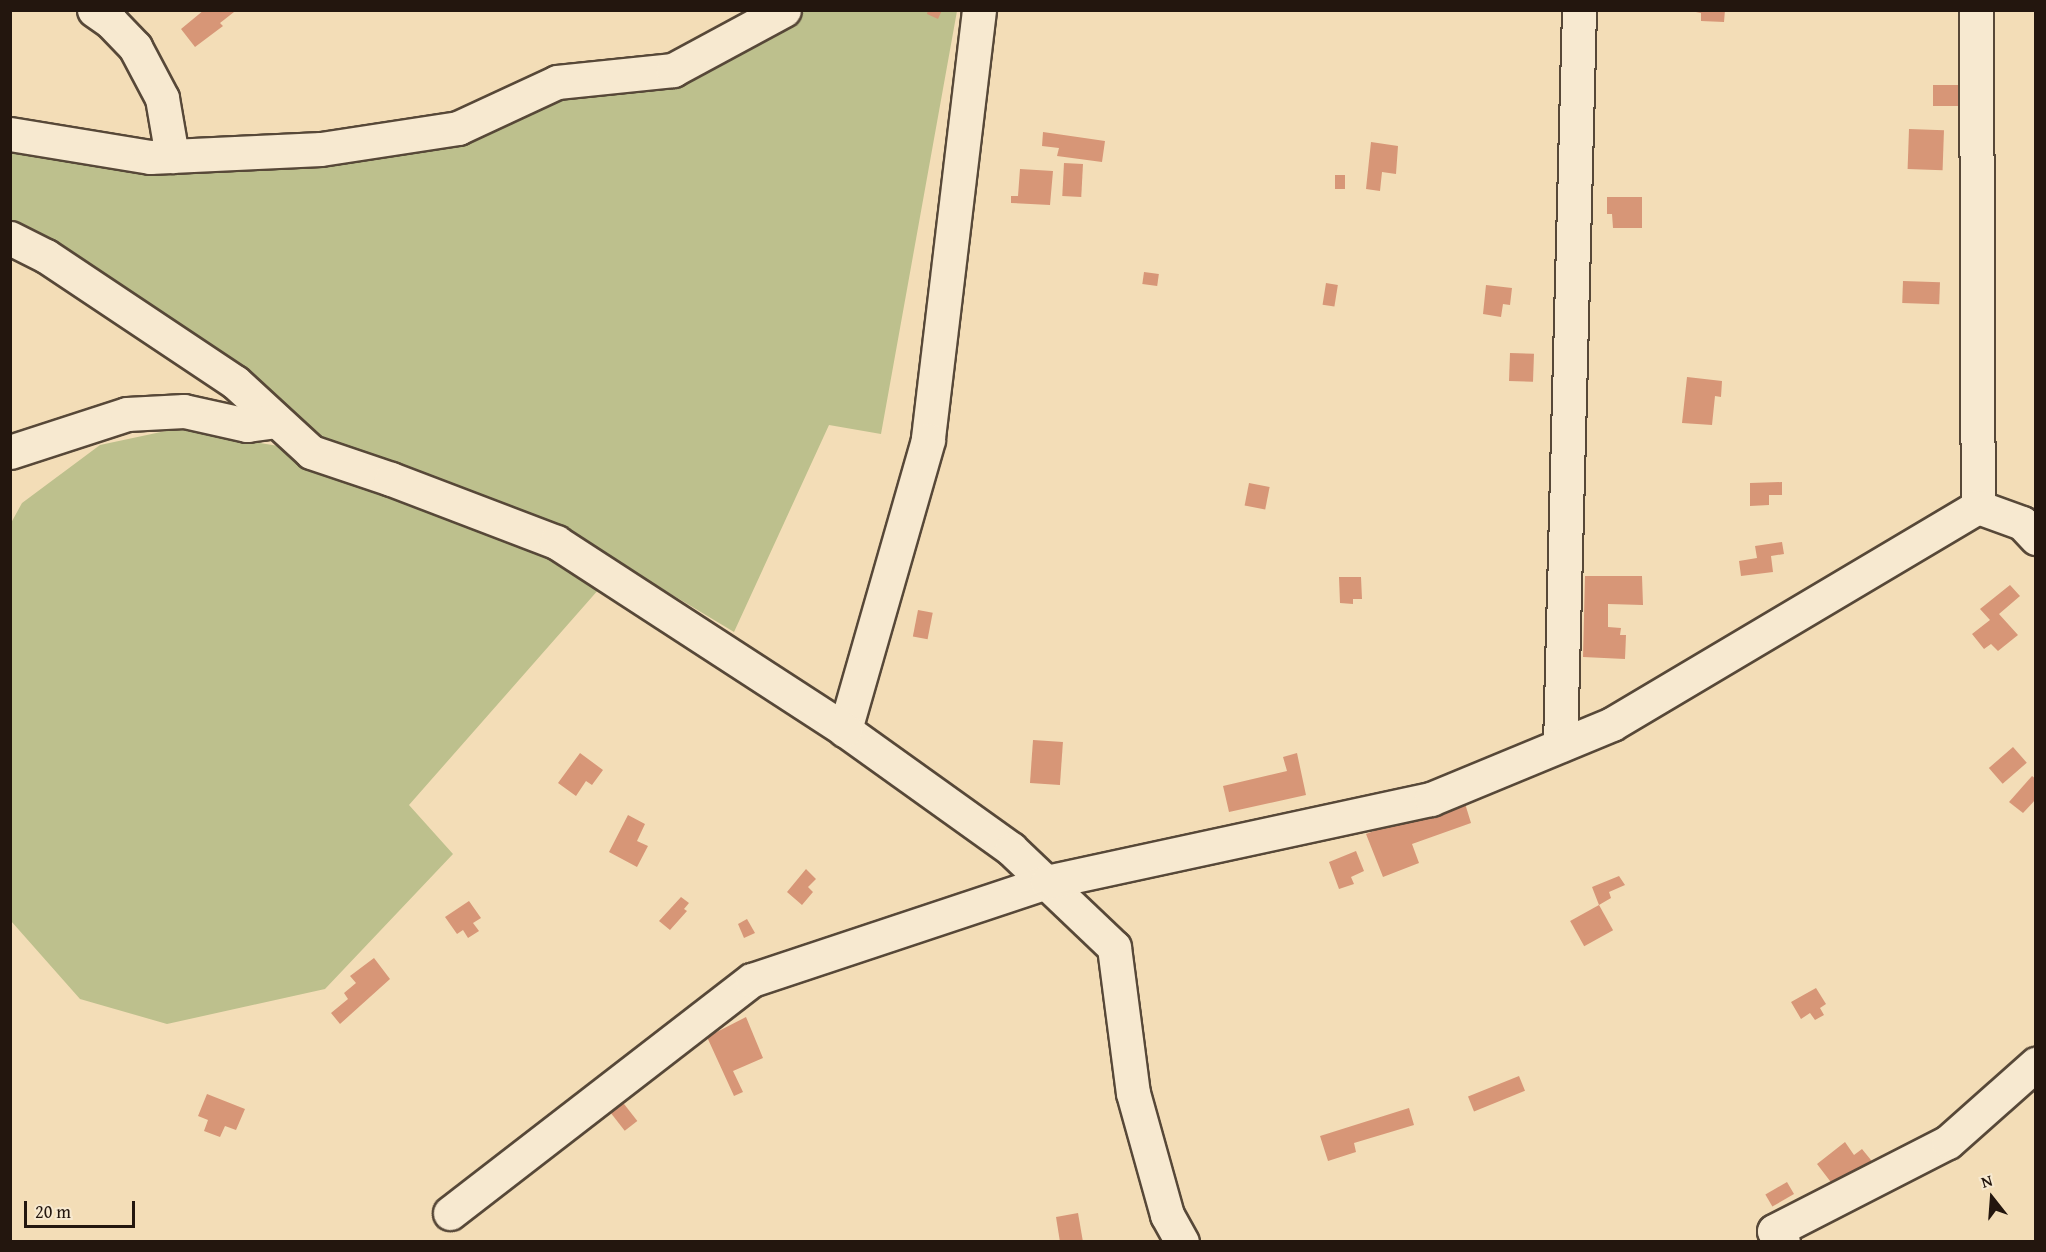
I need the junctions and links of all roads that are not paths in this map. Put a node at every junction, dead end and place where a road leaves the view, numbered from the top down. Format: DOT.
graph roads {
  1 [pos="94,10"];
  2 [pos="784,10"];
  3 [pos="979,10"];
  4 [pos="1579,10"];
  5 [pos="1976,10"];
  6 [pos="10,134"];
  7 [pos="172,156"];
  8 [pos="10,238"];
  9 [pos="277,421"];
  10 [pos="10,452"];
  11 [pos="1978,507"];
  12 [pos="2036,538"];
  13 [pos="845,730"];
  14 [pos="1560,745"];
  15 [pos="1047,882"];
  16 [pos="2036,1064"];
  17 [pos="450,1213"];
  18 [pos="1182,1242"];
  19 [pos="1784,1242"];
  1 -- 7 [label="street"];
  2 -- 7 [label="street"];
  3 -- 13 [label="street"];
  4 -- 14 [label="street"];
  5 -- 11 [label="street"];
  6 -- 7 [label="street"];
  8 -- 9 [label="street"];
  9 -- 10 [label="street"];
  9 -- 13 [label="street"];
  11 -- 12 [label="street"];
  11 -- 14 [label="street"];
  13 -- 15 [label="street"];
  14 -- 15 [label="street"];
  15 -- 17 [label="street"];
  15 -- 18 [label="street"];
  16 -- 19 [label="street"];
}
